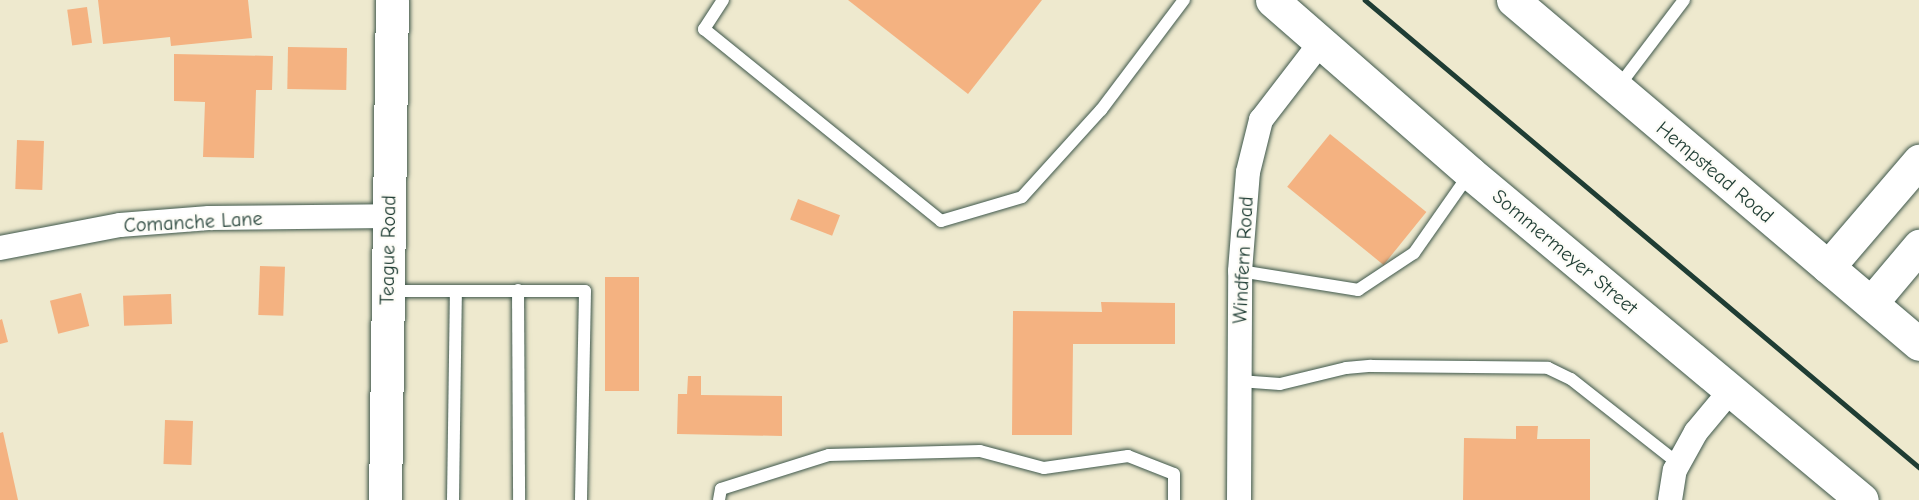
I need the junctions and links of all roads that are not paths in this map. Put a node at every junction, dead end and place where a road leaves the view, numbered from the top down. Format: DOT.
graph roads {
  1 [pos="392,0"];
  2 [pos="723,0"];
  3 [pos="1185,0"];
  4 [pos="1272,0"];
  5 [pos="1513,0"];
  6 [pos="1684,0"];
  7 [pos="1321,42"];
  8 [pos="1616,89"];
  9 [pos="1919,161"];
  10 [pos="1470,173"];
  11 [pos="388,216"];
  12 [pos="1919,246"];
  13 [pos="0,248"];
  14 [pos="1828,267"];
  15 [pos="1240,271"];
  16 [pos="518,290"];
  17 [pos="387,291"];
  18 [pos="456,292"];
  19 [pos="1871,303"];
  20 [pos="1919,344"];
  21 [pos="1239,381"];
  22 [pos="1731,390"];
  23 [pos="1678,464"];
  24 [pos="385,500"];
  25 [pos="453,500"];
  26 [pos="519,500"];
  27 [pos="581,500"];
  28 [pos="719,500"];
  29 [pos="1174,500"];
  30 [pos="1239,500"];
  31 [pos="1670,500"];
  32 [pos="1862,500"];
  1 -- 11 [label="street, Teague Road"];
  2 -- 3 [label="lane"];
  4 -- 7 [label="street, Sommermeyer Street"];
  5 -- 8 [label="street, Hempstead Road"];
  6 -- 8 [label="lane"];
  7 -- 10 [label="street, Sommermeyer Street"];
  7 -- 15 [label="street, Windfern Road"];
  8 -- 14 [label="street, Hempstead Road"];
  9 -- 14 [label="street"];
  10 -- 15 [label="lane"];
  10 -- 22 [label="street, Sommermeyer Street"];
  11 -- 13 [label="street, Comanche Lane"];
  11 -- 17 [label="street, Teague Road"];
  12 -- 19 [label="street"];
  14 -- 19 [label="street, Hempstead Road"];
  15 -- 21 [label="street, Windfern Road"];
  16 -- 18 [label="lane"];
  16 -- 26 [label="lane"];
  16 -- 27 [label="lane"];
  17 -- 18 [label="lane"];
  17 -- 24 [label="street, Teague Road"];
  18 -- 25 [label="lane"];
  19 -- 20 [label="street, Hempstead Road"];
  21 -- 23 [label="lane"];
  21 -- 30 [label="street, Windfern Road"];
  22 -- 23 [label="street"];
  22 -- 32 [label="street, Sommermeyer Street"];
  23 -- 31 [label="street"];
  28 -- 29 [label="lane"];
}
